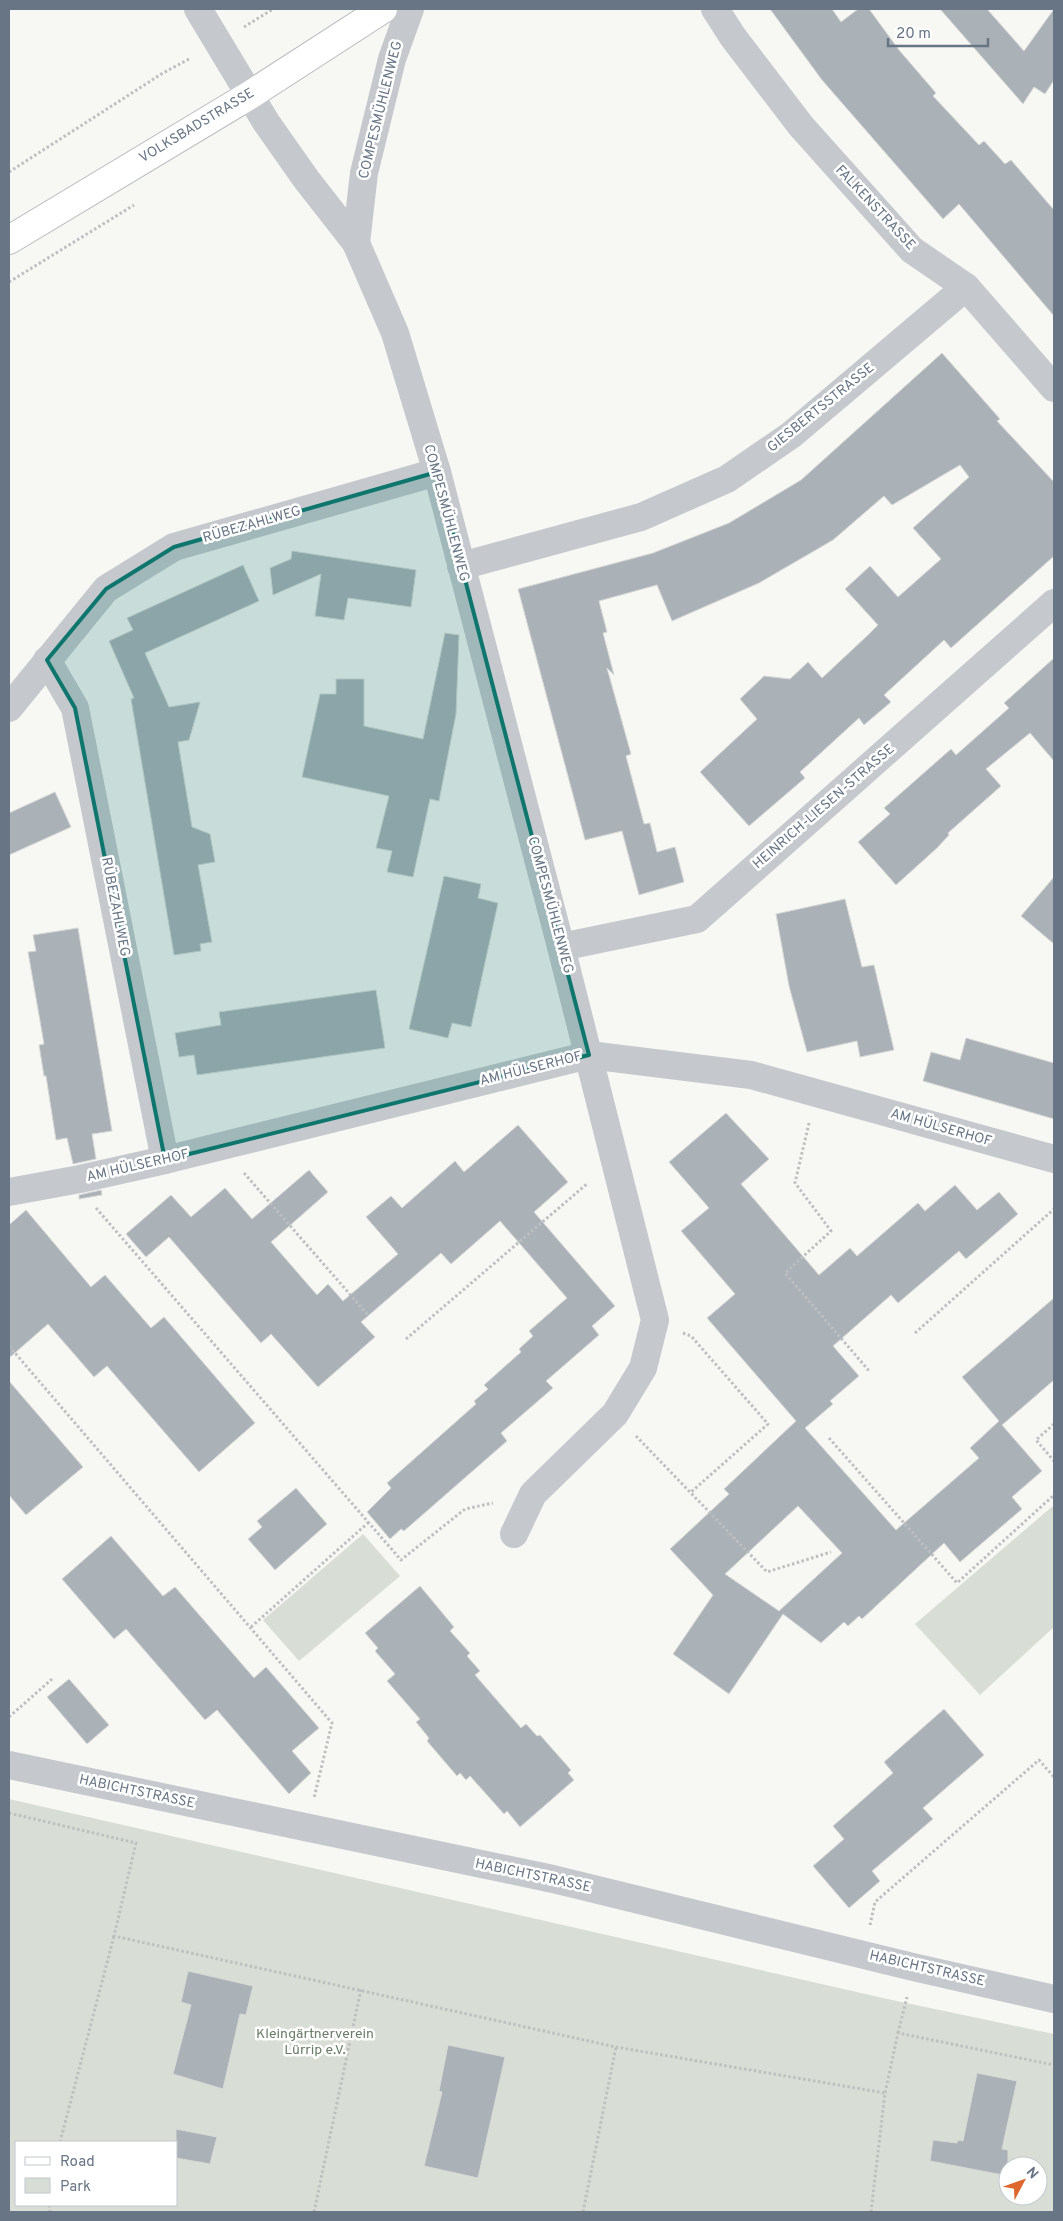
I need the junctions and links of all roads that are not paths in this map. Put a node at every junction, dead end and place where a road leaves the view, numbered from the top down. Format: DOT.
graph roads {
  1 [pos="198,9"];
  2 [pos="383,9"];
  3 [pos="410,9"];
  4 [pos="715,9"];
  5 [pos="250,95"];
  6 [pos="9,240"];
  7 [pos="356,243"];
  8 [pos="966,287"];
  9 [pos="1054,388"];
  10 [pos="437,472"];
  11 [pos="461,566"];
  12 [pos="1054,603"];
  13 [pos="47,660"];
  14 [pos="9,708"];
  15 [pos="561,947"];
  16 [pos="589,1054"];
  17 [pos="1054,1159"];
  18 [pos="165,1160"];
  19 [pos="9,1192"];
  20 [pos="514,1534"];
  21 [pos="9,1765"];
  22 [pos="1054,1998"];
  1 -- 5 [label="street, COMPESMÜHLENWEG"];
  2 -- 5 [label="main road, VOLKSBADSTRASSE"];
  3 -- 7 [label="street, COMPESMÜHLENWEG"];
  4 -- 8 [label="street, FALKENSTRASSE"];
  5 -- 6 [label="main road, VOLKSBADSTRASSE"];
  5 -- 7 [label="street, COMPESMÜHLENWEG"];
  7 -- 10 [label="street, COMPESMÜHLENWEG"];
  8 -- 9 [label="street, FALKENSTRASSE"];
  8 -- 11 [label="street, GIESBERTSSTRASSE"];
  10 -- 11 [label="street, COMPESMÜHLENWEG"];
  10 -- 13 [label="street, RÜBEZAHLWEG"];
  11 -- 15 [label="street, COMPESMÜHLENWEG"];
  12 -- 15 [label="street, HEINRICH-LIESEN-STRASSE"];
  13 -- 14 [label="street, RÜBEZAHLWEG"];
  13 -- 18 [label="street, RÜBEZAHLWEG"];
  15 -- 16 [label="street, COMPESMÜHLENWEG"];
  16 -- 17 [label="street, AM HÜLSERHOF"];
  16 -- 18 [label="street, AM HÜLSERHOF"];
  16 -- 20 [label="street, COMPESMÜHLENWEG"];
  18 -- 19 [label="street, AM HÜLSERHOF"];
  21 -- 22 [label="street, HABICHTSTRASSE"];
}
